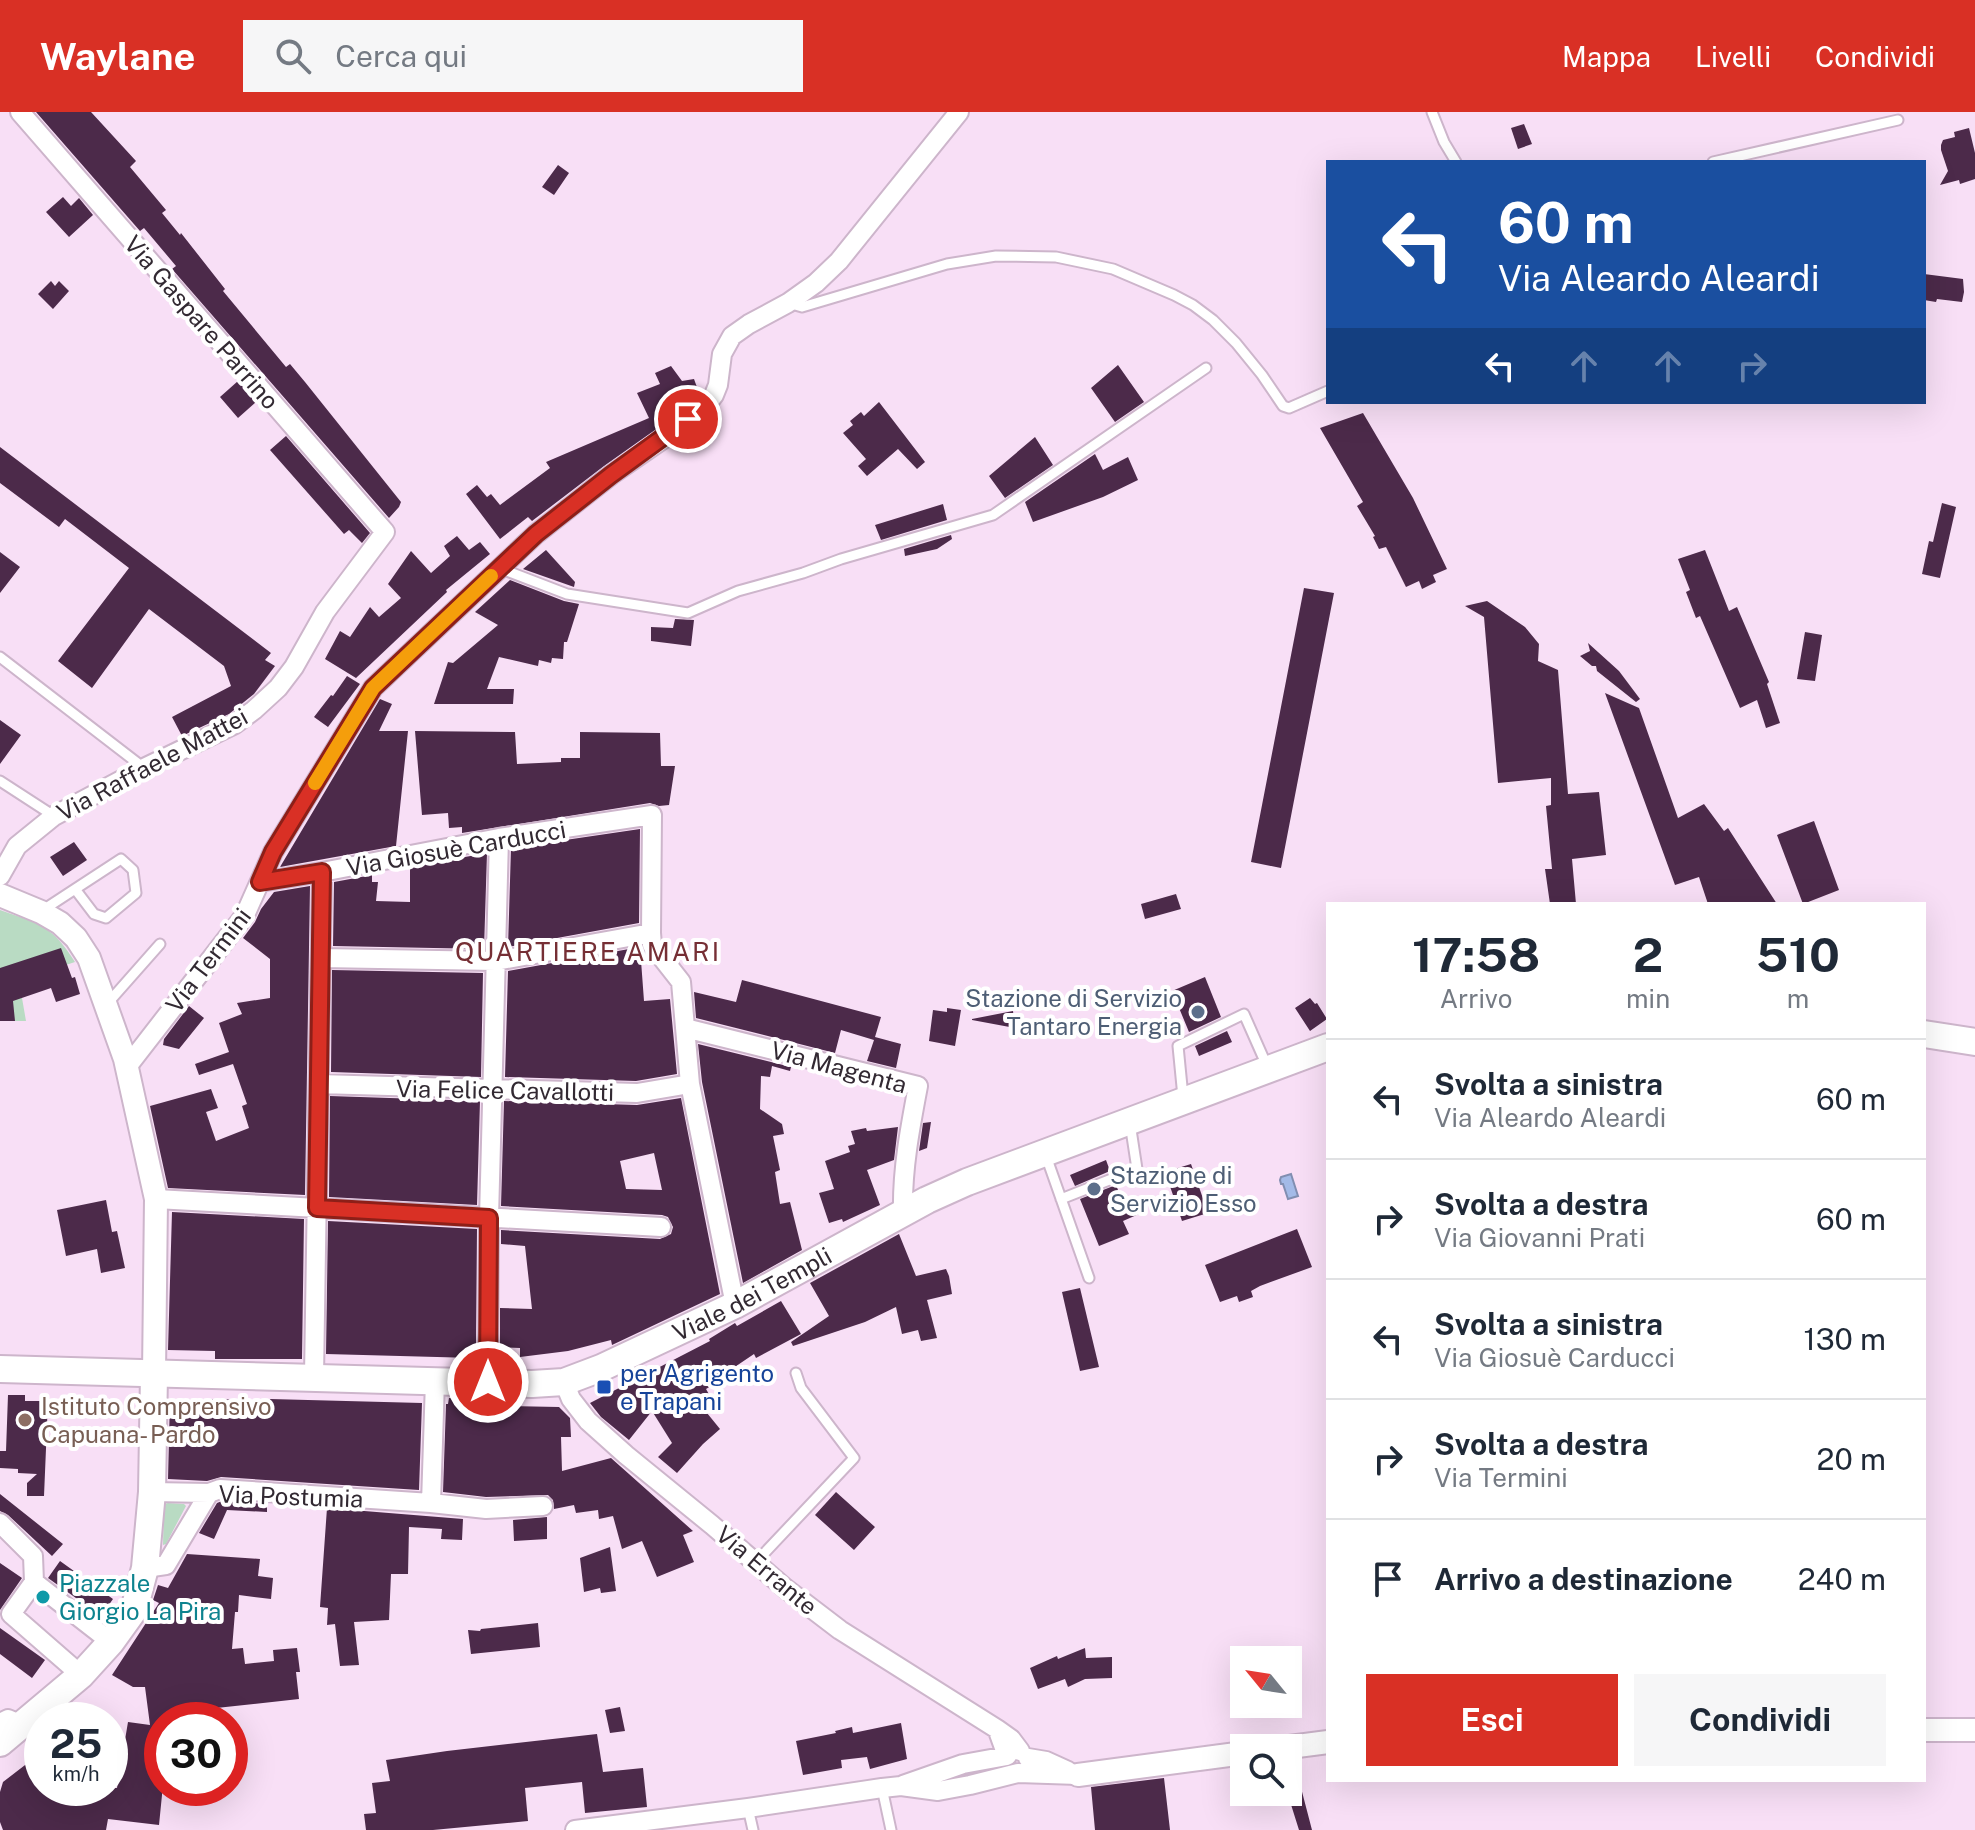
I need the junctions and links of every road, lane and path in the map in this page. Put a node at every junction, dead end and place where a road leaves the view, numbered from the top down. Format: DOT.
graph roads {
  1 [pos="20,112"];
  2 [pos="959,112"];
  3 [pos="1432,112"];
  4 [pos="1898,120"];
  5 [pos="1455,160"];
  6 [pos="1722,160"];
  7 [pos="788,303"];
  8 [pos="1206,368"];
  9 [pos="1326,392"];
  10 [pos="385,532"];
  11 [pos="499,568"];
  12 [pos="0,657"];
  13 [pos="144,768"];
  14 [pos="0,781"];
  15 [pos="54,816"];
  16 [pos="499,838"];
  17 [pos="322,872"];
  18 [pos="0,876"];
  19 [pos="260,882"];
  20 [pos="75,889"];
  21 [pos="0,895"];
  22 [pos="41,912"];
  23 [pos="651,933"];
  24 [pos="160,944"];
  25 [pos="321,958"];
  26 [pos="496,961"];
  27 [pos="107,1004"];
  28 [pos="685,1028"];
  29 [pos="1926,1034"];
  30 [pos="1975,1042"];
  31 [pos="1326,1048"];
  32 [pos="127,1067"];
  33 [pos="1269,1069"];
  34 [pos="319,1084"];
  35 [pos="690,1084"];
  36 [pos="492,1090"];
  37 [pos="1184,1100"];
  38 [pos="1130,1120"];
  39 [pos="1045,1152"];
  40 [pos="156,1199"];
  41 [pos="1061,1199"];
  42 [pos="317,1208"];
  43 [pos="903,1212"];
  44 [pos="489,1218"];
  45 [pos="661,1227"];
  46 [pos="1089,1278"];
  47 [pos="735,1305"];
  48 [pos="0,1369"];
  49 [pos="796,1373"];
  50 [pos="154,1374"];
  51 [pos="314,1376"];
  52 [pos="435,1381"];
  53 [pos="488,1382"];
  54 [pos="564,1382"];
  55 [pos="152,1492"];
  56 [pos="209,1493"];
  57 [pos="431,1503"];
  58 [pos="543,1506"];
  59 [pos="0,1523"];
  60 [pos="755,1563"];
  61 [pos="145,1568"];
  62 [pos="34,1582"];
  63 [pos="111,1642"];
  64 [pos="81,1675"];
  65 [pos="11,1724"];
  66 [pos="1926,1730"];
  67 [pos="1975,1730"];
  68 [pos="1326,1742"];
  69 [pos="0,1743"];
  70 [pos="1302,1745"];
  71 [pos="1230,1755"];
  72 [pos="1018,1760"];
  73 [pos="1078,1775"];
  74 [pos="882,1788"];
  75 [pos="748,1808"];
  76 [pos="575,1830"];
  77 [pos="753,1830"];
  78 [pos="891,1830"];
  1 -- 10 [label="street, Via Gaspare Parrino"];
  2 -- 7 [label="street"];
  3 -- 5 [label="lane"];
  4 -- 6 [label="lane"];
  7 -- 9 [label="lane"];
  7 -- 11 [label="street, Via Termini"];
  8 -- 11 [label="lane"];
  10 -- 13 [label="street, Via Raffaele Mattei"];
  11 -- 19 [label="street, Via Termini"];
  12 -- 13 [label="lane"];
  13 -- 15 [label="street, Via Raffaele Mattei"];
  14 -- 15 [label="lane"];
  15 -- 18 [label="street, Via Raffaele Mattei"];
  16 -- 17 [label="street, Via Giosuè Carducci"];
  16 -- 23 [label="street, Via Giosuè Carducci"];
  16 -- 26 [label="street"];
  17 -- 19 [label="street, Via Giosuè Carducci"];
  17 -- 25 [label="street"];
  19 -- 32 [label="street, Via Termini"];
  20 -- 20 [label="lane"];
  20 -- 22 [label="lane"];
  21 -- 22 [label="street"];
  22 -- 27 [label="street"];
  23 -- 26 [label="street"];
  23 -- 28 [label="street"];
  24 -- 27 [label="lane"];
  25 -- 26 [label="street"];
  25 -- 34 [label="street"];
  26 -- 36 [label="street"];
  27 -- 32 [label="street"];
  28 -- 35 [label="street"];
  28 -- 43 [label="street, Via Magenta"];
  29 -- 30 [label="main road"];
  31 -- 33 [label="main road, Viale dei Templi"];
  32 -- 40 [label="street"];
  33 -- 37 [label="main road, Viale dei Templi"];
  33 -- 37 [label="lane"];
  34 -- 36 [label="street, Via Felice Cavallotti"];
  34 -- 42 [label="street"];
  35 -- 36 [label="street, Via Felice Cavallotti"];
  35 -- 47 [label="street"];
  36 -- 44 [label="street"];
  37 -- 38 [label="main road, Viale dei Templi"];
  38 -- 39 [label="main road, Viale dei Templi"];
  38 -- 41 [label="lane"];
  39 -- 41 [label="lane"];
  39 -- 43 [label="main road, Viale dei Templi"];
  40 -- 42 [label="street"];
  40 -- 50 [label="street"];
  41 -- 46 [label="lane"];
  42 -- 44 [label="street"];
  42 -- 51 [label="street"];
  43 -- 47 [label="main road, Viale dei Templi"];
  44 -- 45 [label="street"];
  44 -- 53 [label="street"];
  47 -- 54 [label="main road, Viale dei Templi"];
  48 -- 50 [label="main road, Viale dei Templi"];
  49 -- 60 [label="lane"];
  50 -- 51 [label="main road, Viale dei Templi"];
  50 -- 55 [label="main road"];
  51 -- 52 [label="main road, Viale dei Templi"];
  52 -- 53 [label="main road, Viale dei Templi"];
  52 -- 57 [label="street"];
  53 -- 54 [label="main road, Viale dei Templi"];
  54 -- 60 [label="street, Via Errante"];
  55 -- 56 [label="street, Via Postumia"];
  55 -- 61 [label="main road"];
  56 -- 57 [label="street, Via Postumia"];
  56 -- 61 [label="street"];
  57 -- 58 [label="street, Via Postumia"];
  59 -- 62 [label="street"];
  60 -- 72 [label="street, Via Errante"];
  61 -- 63 [label="main road"];
  62 -- 63 [label="street"];
  62 -- 64 [label="street"];
  63 -- 64 [label="main road"];
  64 -- 65 [label="main road"];
  65 -- 69 [label="main road"];
  66 -- 67 [label="street"];
  68 -- 70 [label="street"];
  71 -- 73 [label="street"];
  72 -- 73 [label="street"];
  72 -- 74 [label="street"];
  74 -- 75 [label="street"];
  74 -- 78 [label="lane"];
  75 -- 76 [label="street"];
  75 -- 77 [label="lane"];
}
